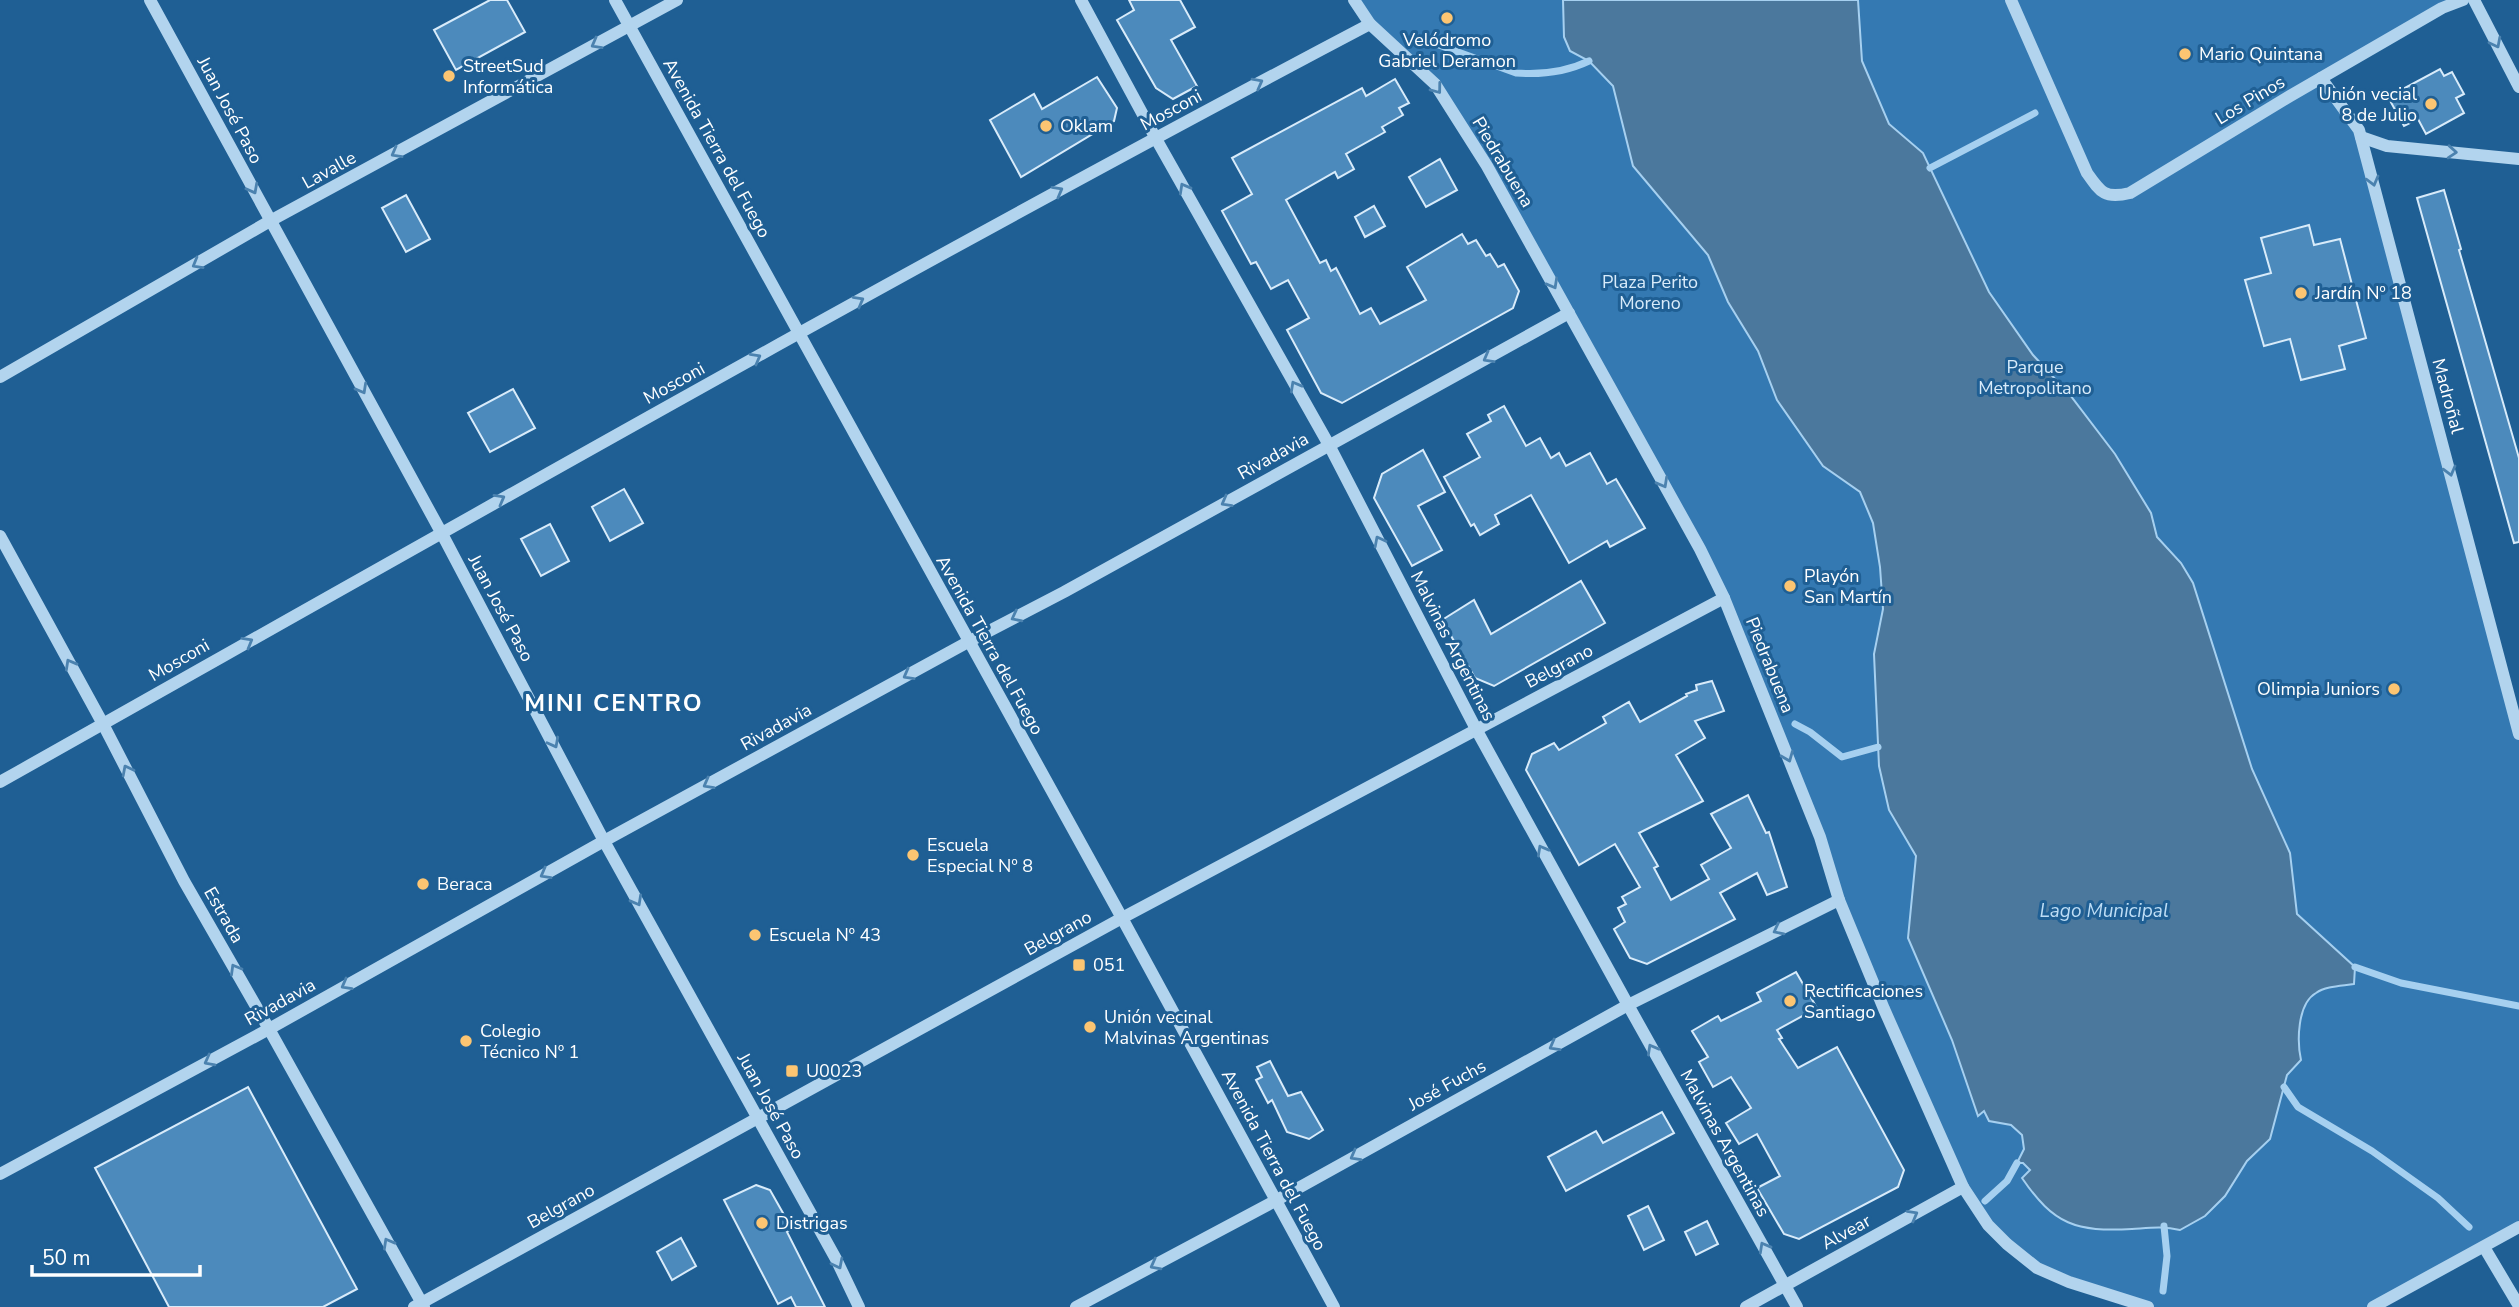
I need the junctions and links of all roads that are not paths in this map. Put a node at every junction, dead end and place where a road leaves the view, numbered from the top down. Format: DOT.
graph roads {
  1 [pos="150,0"];
  2 [pos="615,0"];
  3 [pos="677,0"];
  4 [pos="1081,0"];
  5 [pos="1354,0"];
  6 [pos="2011,0"];
  7 [pos="2463,0"];
  8 [pos="2474,0"];
  9 [pos="1370,24"];
  10 [pos="629,26"];
  11 [pos="2321,78"];
  12 [pos="2519,87"];
  13 [pos="2361,136"];
  14 [pos="1155,138"];
  15 [pos="2519,159"];
  16 [pos="270,221"];
  17 [pos="1569,313"];
  18 [pos="799,334"];
  19 [pos="0,377"];
  20 [pos="1329,445"];
  21 [pos="441,532"];
  22 [pos="0,536"];
  23 [pos="1724,598"];
  24 [pos="968,642"];
  25 [pos="103,724"];
  26 [pos="1476,729"];
  27 [pos="2519,734"];
  28 [pos="0,782"];
  29 [pos="604,841"];
  30 [pos="1839,900"];
  31 [pos="1122,918"];
  32 [pos="1628,1005"];
  33 [pos="269,1028"];
  34 [pos="757,1119"];
  35 [pos="0,1174"];
  36 [pos="1964,1187"];
  37 [pos="1275,1201"];
  38 [pos="2519,1227"];
  39 [pos="2484,1247"];
  40 [pos="1786,1285"];
  41 [pos="420,1306"];
  42 [pos="2519,1306"];
  43 [pos="859,1307"];
  44 [pos="1076,1307"];
  45 [pos="1334,1307"];
  46 [pos="1746,1307"];
  47 [pos="1797,1307"];
  48 [pos="2148,1307"];
  49 [pos="2373,1307"];
  1 -- 16 [label="street, Juan José Paso, one-way"];
  2 -- 10 [label="street, Avenida Tierra del Fuego"];
  3 -- 10 [label="street, Lavalle"];
  4 -- 14 [label="street, Malvinas Argentinas"];
  5 -- 9 [label="street, Piedrabuena"];
  6 -- 11 [label="street, Los Pinos"];
  7 -- 11 [label="street, Los Pinos"];
  8 -- 12 [label="street, one-way"];
  14 -- 9 [label="street, Mosconi, one-way"];
  9 -- 17 [label="street, Piedrabuena, one-way"];
  10 -- 16 [label="street, Lavalle, one-way"];
  10 -- 18 [label="street, Avenida Tierra del Fuego"];
  11 -- 13 [label="street, Madroñal"];
  13 -- 15 [label="street, one-way"];
  13 -- 27 [label="street, Madroñal, one-way"];
  18 -- 14 [label="street, Mosconi, one-way"];
  20 -- 14 [label="street, Malvinas Argentinas, one-way"];
  16 -- 19 [label="street, Lavalle, one-way"];
  16 -- 21 [label="street, Juan José Paso, one-way"];
  17 -- 20 [label="street, Rivadavia, one-way"];
  17 -- 23 [label="street, Piedrabuena, one-way"];
  21 -- 18 [label="street, Mosconi, one-way"];
  18 -- 24 [label="street, Avenida Tierra del Fuego"];
  20 -- 24 [label="street, Rivadavia, one-way"];
  26 -- 20 [label="street, Malvinas Argentinas, one-way"];
  25 -- 21 [label="street, Mosconi, one-way"];
  21 -- 29 [label="street, Juan José Paso, one-way"];
  25 -- 22 [label="street, Estrada, one-way"];
  23 -- 26 [label="street, Belgrano"];
  23 -- 30 [label="street, Piedrabuena, one-way"];
  24 -- 29 [label="street, Rivadavia, one-way"];
  24 -- 31 [label="street, Avenida Tierra del Fuego"];
  25 -- 28 [label="street, Mosconi"];
  33 -- 25 [label="street, Estrada, one-way"];
  26 -- 31 [label="street, Belgrano"];
  32 -- 26 [label="street, Malvinas Argentinas, one-way"];
  29 -- 33 [label="street, Rivadavia, one-way"];
  29 -- 34 [label="street, Juan José Paso, one-way"];
  30 -- 32 [label="street, José Fuchs, one-way"];
  30 -- 36 [label="street, Piedrabuena"];
  31 -- 34 [label="street, Belgrano"];
  31 -- 37 [label="street, Avenida Tierra del Fuego"];
  32 -- 37 [label="street, José Fuchs, one-way"];
  40 -- 32 [label="street, Malvinas Argentinas, one-way"];
  33 -- 35 [label="street, Rivadavia, one-way"];
  41 -- 33 [label="street, Estrada, one-way"];
  34 -- 41 [label="street, Belgrano"];
  34 -- 43 [label="street, Juan José Paso, one-way"];
  40 -- 36 [label="street, Alvear, one-way"];
  36 -- 48 [label="street, Piedrabuena"];
  37 -- 44 [label="street, José Fuchs, one-way"];
  37 -- 45 [label="street, Avenida Tierra del Fuego"];
  38 -- 39 [label="street"];
  39 -- 42 [label="street"];
  39 -- 49 [label="street"];
  40 -- 46 [label="street, Alvear"];
  40 -- 47 [label="street, Malvinas Argentinas"];
}
